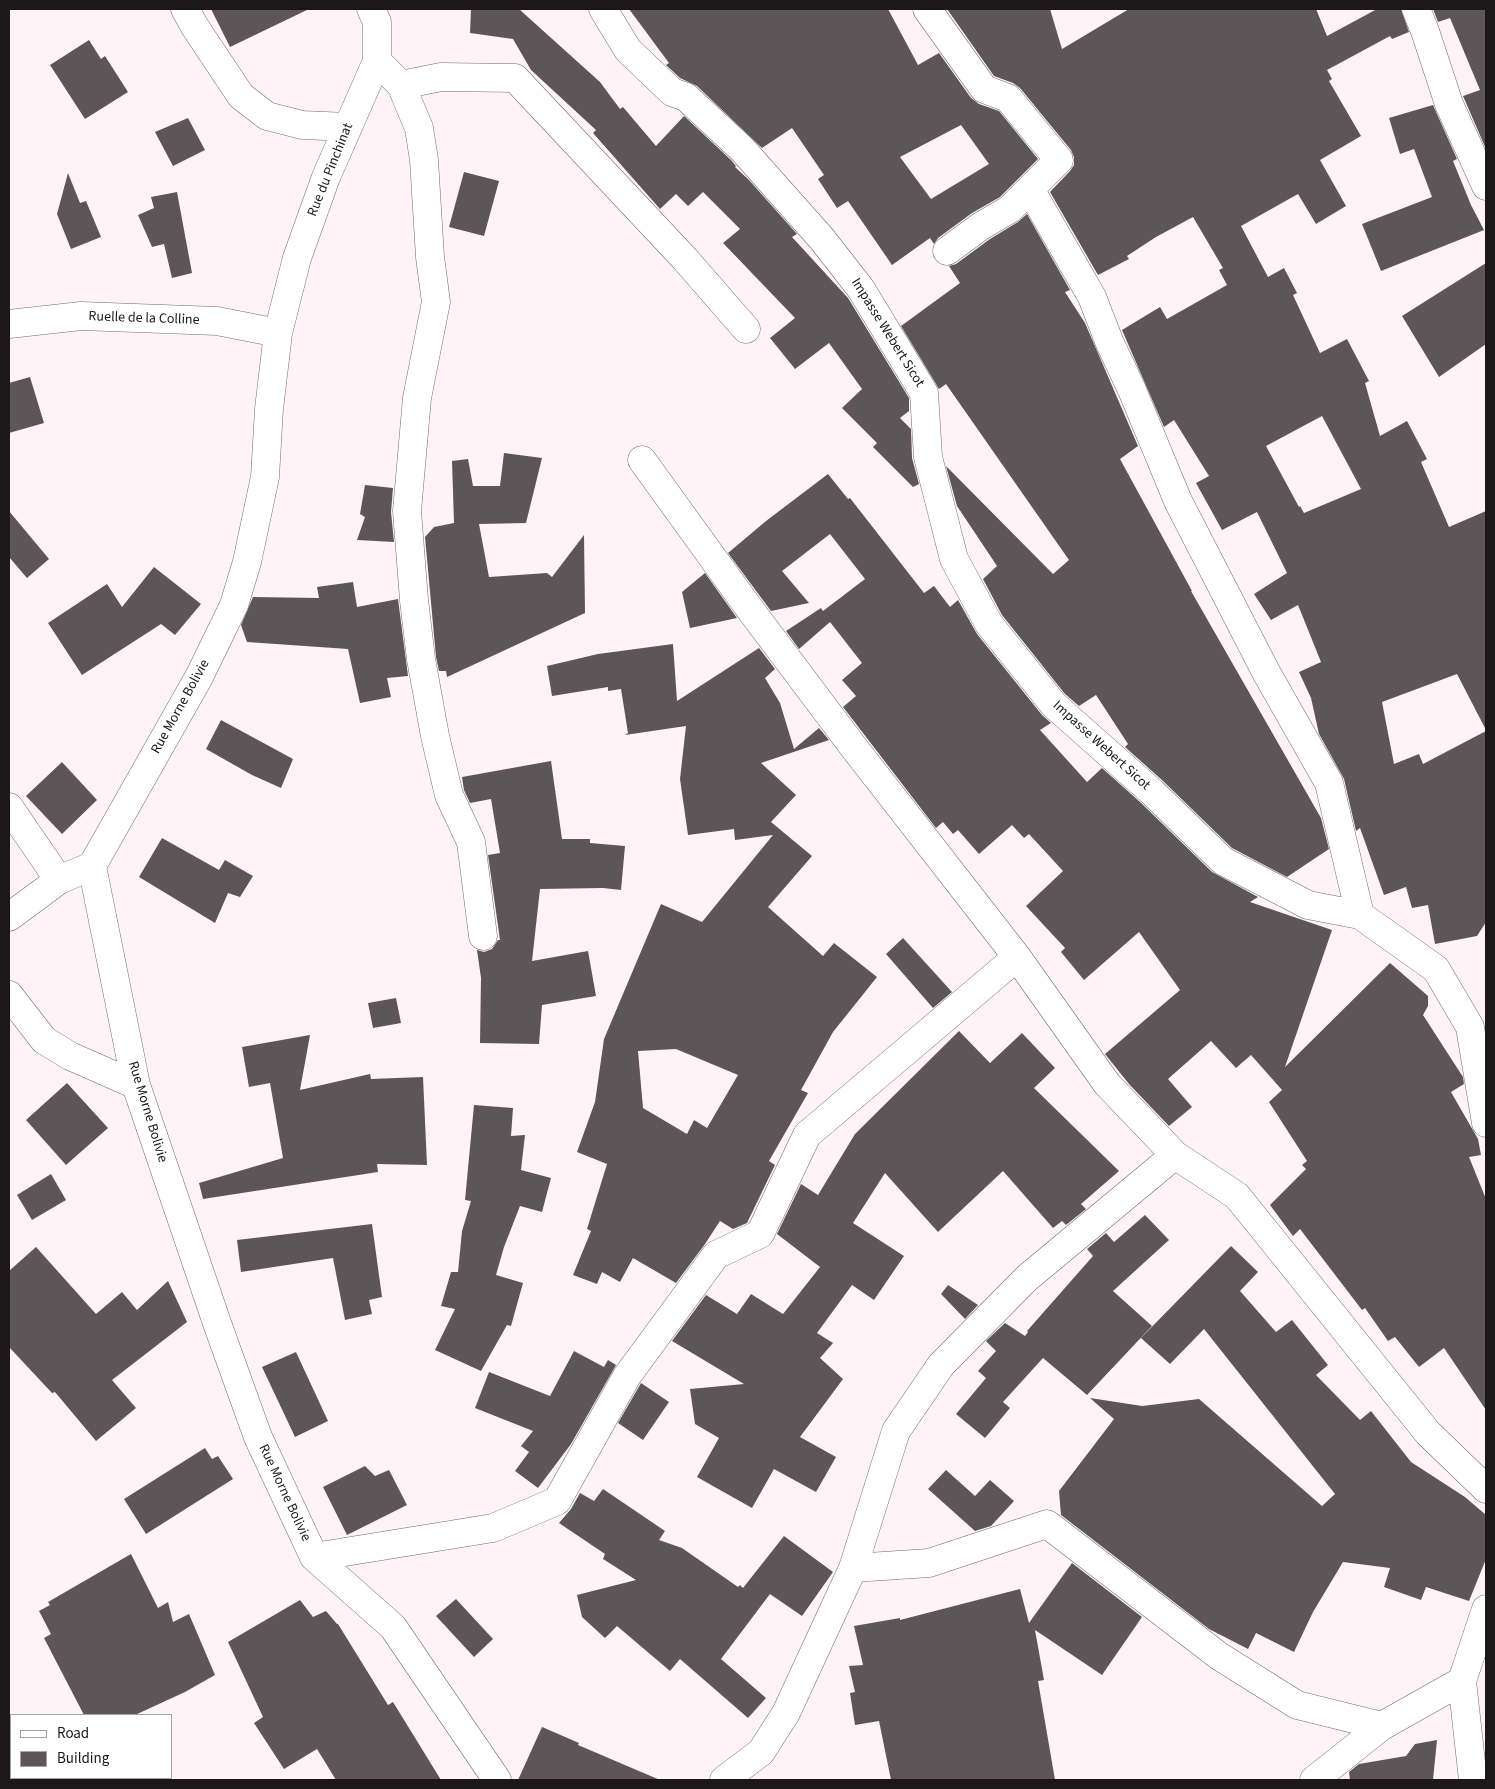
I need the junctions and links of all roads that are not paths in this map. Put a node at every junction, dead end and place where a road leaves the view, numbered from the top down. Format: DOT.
graph roads {
  1 [pos="184,9"];
  2 [pos="371,9"];
  3 [pos="603,9"];
  4 [pos="927,9"];
  5 [pos="1416,9"];
  6 [pos="377,61"];
  7 [pos="402,85"];
  8 [pos="348,127"];
  9 [pos="1486,186"];
  10 [pos="1030,189"];
  11 [pos="947,251"];
  12 [pos="9,324"];
  13 [pos="746,329"];
  14 [pos="278,333"];
  15 [pos="642,460"];
  16 [pos="9,807"];
  17 [pos="92,866"];
  18 [pos="59,880"];
  19 [pos="1360,915"];
  20 [pos="9,917"];
  21 [pos="483,936"];
  22 [pos="1017,957"];
  23 [pos="9,995"];
  24 [pos="136,1085"];
  25 [pos="1486,1123"];
  26 [pos="1175,1155"];
  27 [pos="1486,1489"];
  28 [pos="314,1557"];
  29 [pos="853,1568"];
  30 [pos="1486,1609"];
  31 [pos="1462,1681"];
  32 [pos="1382,1726"];
  33 [pos="496,1780"];
  34 [pos="724,1780"];
  35 [pos="1314,1780"];
  36 [pos="1473,1780"];
  1 -- 8 [label="street"];
  2 -- 6 [label="street, Rue du Pinchinat"];
  3 -- 19 [label="street, Impasse Webert Sicot"];
  4 -- 10 [label="street"];
  5 -- 9 [label="street"];
  6 -- 7 [label="street"];
  6 -- 8 [label="street, Rue du Pinchinat"];
  7 -- 13 [label="street"];
  7 -- 21 [label="street"];
  8 -- 14 [label="street, Rue du Pinchinat"];
  10 -- 11 [label="street"];
  10 -- 19 [label="street"];
  12 -- 14 [label="street, Ruelle de la Colline"];
  14 -- 17 [label="street, Rue Morne Bolivie"];
  15 -- 22 [label="street"];
  16 -- 18 [label="street"];
  17 -- 18 [label="street"];
  17 -- 24 [label="street, Rue Morne Bolivie"];
  18 -- 20 [label="street"];
  19 -- 25 [label="street"];
  22 -- 26 [label="street"];
  22 -- 28 [label="street"];
  23 -- 24 [label="street"];
  24 -- 28 [label="street, Rue Morne Bolivie"];
  26 -- 27 [label="street"];
  26 -- 29 [label="street"];
  28 -- 33 [label="street, Rue Morne Bolivie"];
  29 -- 32 [label="street"];
  29 -- 34 [label="street"];
  30 -- 31 [label="street"];
  31 -- 32 [label="street"];
  31 -- 36 [label="street"];
  32 -- 35 [label="street"];
}
